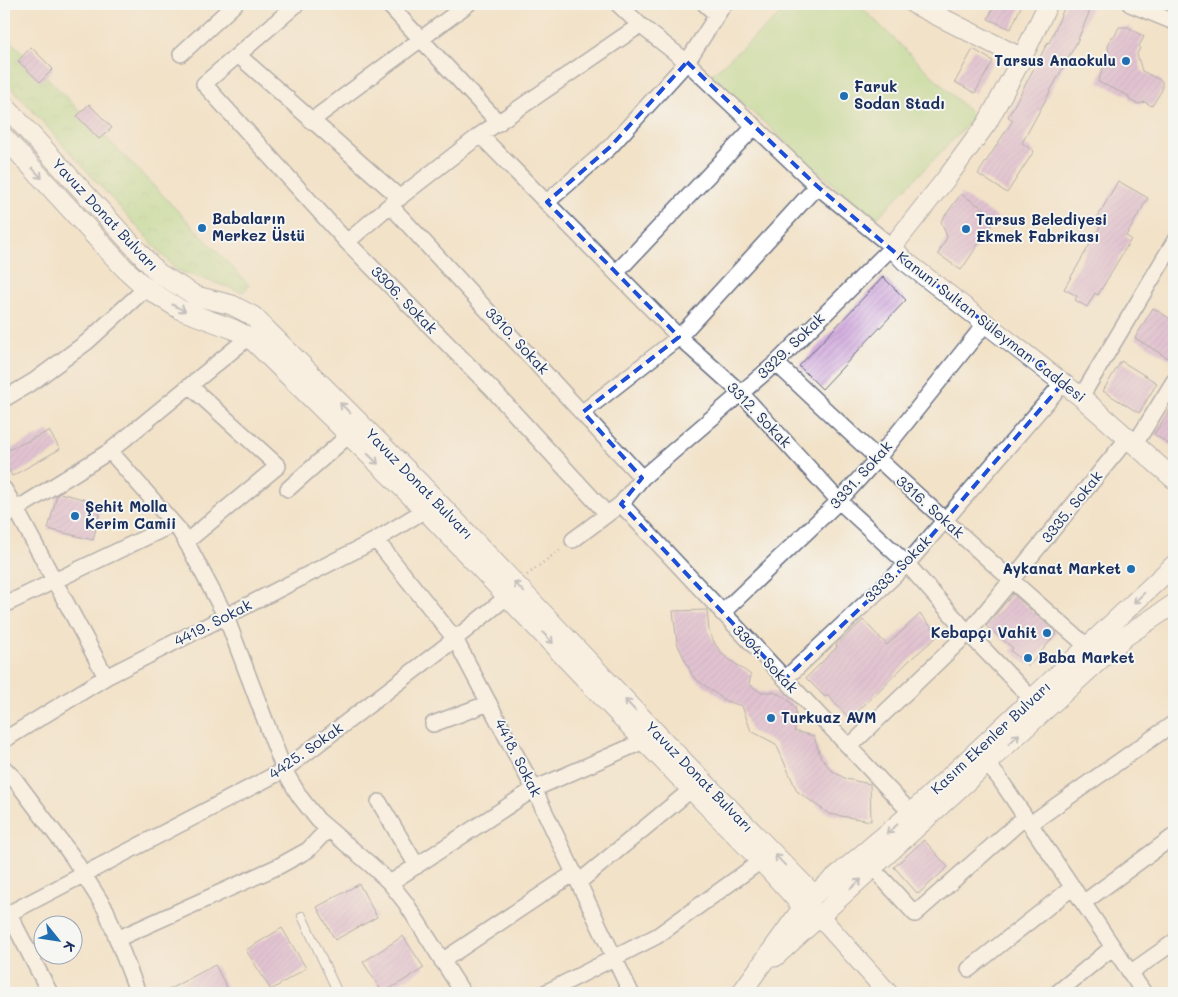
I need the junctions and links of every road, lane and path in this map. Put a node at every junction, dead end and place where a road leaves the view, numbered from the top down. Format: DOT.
graph roads {
  1 [pos="235,4"];
  2 [pos="297,4"];
  3 [pos="388,4"];
  4 [pos="468,4"];
  5 [pos="618,4"];
  6 [pos="705,4"];
  7 [pos="914,4"];
  8 [pos="1048,4"];
  9 [pos="1130,4"];
  10 [pos="720,9"];
  11 [pos="936,9"];
  12 [pos="1174,22"];
  13 [pos="640,25"];
  14 [pos="421,40"];
  15 [pos="181,54"];
  16 [pos="238,55"];
  17 [pos="1022,58"];
  18 [pos="687,62"];
  19 [pos="4,105"];
  20 [pos="311,120"];
  21 [pos="499,123"];
  22 [pos="755,126"];
  23 [pos="480,135"];
  24 [pos="4,138"];
  25 [pos="817,186"];
  26 [pos="395,201"];
  27 [pos="547,202"];
  28 [pos="347,242"];
  29 [pos="1174,242"];
  30 [pos="892,247"];
  31 [pos="616,273"];
  32 [pos="146,288"];
  33 [pos="986,324"];
  34 [pos="249,337"];
  35 [pos="679,337"];
  36 [pos="776,363"];
  37 [pos="1174,381"];
  38 [pos="1063,383"];
  39 [pos="190,386"];
  40 [pos="741,393"];
  41 [pos="1081,397"];
  42 [pos="4,399"];
  43 [pos="583,412"];
  44 [pos="349,436"];
  45 [pos="1132,441"];
  46 [pos="110,451"];
  47 [pos="877,459"];
  48 [pos="642,478"];
  49 [pos="1174,479"];
  50 [pos="4,489"];
  51 [pos="288,489"];
  52 [pos="839,501"];
  53 [pos="621,504"];
  54 [pos="425,510"];
  55 [pos="10,513"];
  56 [pos="607,514"];
  57 [pos="945,521"];
  58 [pos="174,524"];
  59 [pos="376,540"];
  60 [pos="186,542"];
  61 [pos="569,543"];
  62 [pos="907,564"];
  63 [pos="1174,565"];
  64 [pos="55,581"];
  65 [pos="520,581"];
  66 [pos="1011,581"];
  67 [pos="508,596"];
  68 [pos="4,604"];
  69 [pos="1174,604"];
  70 [pos="722,613"];
  71 [pos="226,617"];
  72 [pos="968,633"];
  73 [pos="455,639"];
  74 [pos="1088,647"];
  75 [pos="106,677"];
  76 [pos="785,679"];
  77 [pos="1033,700"];
  78 [pos="489,702"];
  79 [pos="1174,723"];
  80 [pos="433,724"];
  81 [pos="4,740"];
  82 [pos="644,741"];
  83 [pos="848,747"];
  84 [pos="988,764"];
  85 [pos="4,768"];
  86 [pos="284,770"];
  87 [pos="534,789"];
  88 [pos="692,789"];
  89 [pos="379,802"];
  90 [pos="911,813"];
  91 [pos="1028,821"];
  92 [pos="328,830"];
  93 [pos="1174,836"];
  94 [pos="760,861"];
  95 [pos="417,866"];
  96 [pos="84,875"];
  97 [pos="576,877"];
  98 [pos="882,878"];
  99 [pos="390,884"];
  100 [pos="1073,888"];
  101 [pos="808,901"];
  102 [pos="1083,903"];
  103 [pos="6,915"];
  104 [pos="302,916"];
  105 [pos="820,917"];
  106 [pos="117,939"];
  107 [pos="1174,942"];
  108 [pos="1113,947"];
  109 [pos="614,957"];
  110 [pos="442,961"];
  111 [pos="969,969"];
  112 [pos="1130,973"];
  113 [pos="744,987"];
  114 [pos="884,992"];
  115 [pos="50,993"];
  116 [pos="138,993"];
  117 [pos="338,993"];
  118 [pos="463,993"];
  119 [pos="545,993"];
  120 [pos="631,993"];
  121 [pos="1058,993"];
  122 [pos="1144,993"];
  1 -- 15 [label="street"];
  2 -- 16 [label="street"];
  3 -- 14 [label="street"];
  4 -- 14 [label="street"];
  5 -- 13 [label="street"];
  6 -- 10 [label="street"];
  7 -- 11 [label="street"];
  8 -- 17 [label="street, Kanuni Sultan Süleyman Caddesi"];
  9 -- 12 [label="street"];
  10 -- 18 [label="street"];
  11 -- 17 [label="street"];
  13 -- 18 [label="street"];
  13 -- 21 [label="street"];
  14 -- 20 [label="street"];
  14 -- 21 [label="street"];
  16 -- 20 [label="street, 3310. Sokak"];
  16 -- 28 [label="street, 3306. Sokak"];
  17 -- 30 [label="street, Kanuni Sultan Süleyman Caddesi"];
  18 -- 22 [label="street"];
  18 -- 27 [label="street"];
  101 -- 19 [label="street, Yavuz Donat Bulvarı, one-way"];
  20 -- 26 [label="street, 3310. Sokak"];
  21 -- 23 [label="street"];
  22 -- 25 [label="street"];
  22 -- 31 [label="street"];
  23 -- 26 [label="street"];
  23 -- 27 [label="street, 3312. Sokak"];
  24 -- 32 [label="street, Yavuz Donat Bulvarı, one-way"];
  25 -- 30 [label="street"];
  25 -- 35 [label="street"];
  26 -- 28 [label="street"];
  26 -- 43 [label="street, 3310. Sokak"];
  27 -- 31 [label="street, 3312. Sokak"];
  28 -- 56 [label="street, 3306. Sokak"];
  29 -- 41 [label="street"];
  30 -- 33 [label="street, Kanuni Sultan Süleyman Caddesi"];
  30 -- 36 [label="street, 3329. Sokak"];
  31 -- 35 [label="street, 3312. Sokak"];
  32 -- 34 [label="street, Yavuz Donat Bulvarı, one-way"];
  32 -- 42 [label="street"];
  33 -- 38 [label="street, Kanuni Sultan Süleyman Caddesi"];
  33 -- 47 [label="street, 3331. Sokak"];
  34 -- 39 [label="street"];
  34 -- 44 [label="street, Yavuz Donat Bulvarı"];
  35 -- 40 [label="street, 3312. Sokak"];
  35 -- 43 [label="street"];
  36 -- 40 [label="street, 3329. Sokak"];
  36 -- 47 [label="street, 3316. Sokak"];
  37 -- 45 [label="street, 3335. Sokak"];
  38 -- 41 [label="street, Kanuni Sultan Süleyman Caddesi"];
  38 -- 57 [label="street, 3333. Sokak"];
  39 -- 46 [label="street"];
  39 -- 60 [label="street"];
  40 -- 48 [label="street, 3329. Sokak"];
  40 -- 52 [label="street, 3312. Sokak"];
  41 -- 45 [label="street, Kanuni Sultan Süleyman Caddesi"];
  43 -- 48 [label="street, 3310. Sokak"];
  44 -- 51 [label="street"];
  44 -- 54 [label="street, Yavuz Donat Bulvarı, one-way"];
  45 -- 49 [label="street, Kanuni Sultan Süleyman Caddesi"];
  45 -- 66 [label="street, 3335. Sokak"];
  46 -- 55 [label="street"];
  46 -- 58 [label="street"];
  47 -- 52 [label="street, 3331. Sokak"];
  47 -- 57 [label="street, 3316. Sokak"];
  48 -- 53 [label="street, 3329. Sokak"];
  50 -- 55 [label="street"];
  52 -- 62 [label="street, 3312. Sokak"];
  52 -- 70 [label="street, 3331. Sokak"];
  53 -- 56 [label="street, 3329. Sokak"];
  53 -- 70 [label="street, 3304. Sokak"];
  54 -- 59 [label="street, 4419. Sokak"];
  54 -- 67 [label="street, Yavuz Donat Bulvarı"];
  55 -- 64 [label="street"];
  56 -- 61 [label="street, 3329. Sokak"];
  57 -- 62 [label="street, 3333. Sokak"];
  57 -- 66 [label="street, 3316. Sokak"];
  58 -- 60 [label="street"];
  58 -- 64 [label="street"];
  59 -- 71 [label="street, 4419. Sokak"];
  59 -- 73 [label="street, 4418. Sokak"];
  60 -- 71 [label="street"];
  61 -- 65 [label="path"];
  62 -- 72 [label="street, 3312. Sokak"];
  62 -- 76 [label="street, 3333. Sokak"];
  63 -- 74 [label="street, Kasım Ekenler Bulvarı, one-way"];
  64 -- 68 [label="street"];
  64 -- 75 [label="street"];
  66 -- 72 [label="street, 3335. Sokak"];
  66 -- 74 [label="street, 3316. Sokak"];
  67 -- 73 [label="street, 4425. Sokak"];
  67 -- 82 [label="street, Yavuz Donat Bulvarı, one-way"];
  84 -- 69 [label="street, Kasım Ekenler Bulvarı, one-way"];
  70 -- 76 [label="street, 3304. Sokak"];
  71 -- 75 [label="street, 4419. Sokak"];
  71 -- 86 [label="street"];
  72 -- 77 [label="street, 3312. Sokak"];
  72 -- 83 [label="street, 3335. Sokak"];
  73 -- 78 [label="street, 4418. Sokak"];
  73 -- 86 [label="street, 4425. Sokak"];
  74 -- 77 [label="street, Kasım Ekenler Bulvarı"];
  75 -- 81 [label="street, 4419. Sokak"];
  76 -- 83 [label="street, 3304. Sokak"];
  77 -- 90 [label="street, Kasım Ekenler Bulvarı"];
  78 -- 80 [label="street"];
  78 -- 87 [label="street, 4418. Sokak"];
  79 -- 91 [label="street"];
  82 -- 87 [label="street"];
  82 -- 88 [label="street, Yavuz Donat Bulvarı"];
  83 -- 90 [label="street, 3304. Sokak"];
  84 -- 91 [label="street"];
  105 -- 84 [label="street, Kasım Ekenler Bulvarı, one-way"];
  85 -- 96 [label="street"];
  86 -- 92 [label="street"];
  86 -- 96 [label="street, 4425. Sokak"];
  87 -- 95 [label="street"];
  87 -- 97 [label="street, 4418. Sokak"];
  88 -- 94 [label="street, Yavuz Donat Bulvarı"];
  88 -- 97 [label="street"];
  89 -- 95 [label="street"];
  90 -- 101 [label="street, Kasım Ekenler Bulvarı, one-way"];
  91 -- 98 [label="street"];
  91 -- 100 [label="street"];
  92 -- 99 [label="street"];
  92 -- 106 [label="street"];
  93 -- 102 [label="street"];
  94 -- 101 [label="street, Yavuz Donat Bulvarı"];
  94 -- 109 [label="street"];
  95 -- 99 [label="street"];
  96 -- 103 [label="street, 4425. Sokak"];
  96 -- 106 [label="street"];
  97 -- 109 [label="street, 4418. Sokak"];
  97 -- 110 [label="street"];
  99 -- 110 [label="street"];
  100 -- 102 [label="street"];
  100 -- 111 [label="street"];
  101 -- 105 [label="street"];
  101 -- 113 [label="street, Kasım Ekenler Bulvarı"];
  102 -- 108 [label="street"];
  103 -- 115 [label="street"];
  104 -- 117 [label="lane"];
  105 -- 113 [label="street, Kasım Ekenler Bulvarı"];
  105 -- 114 [label="street"];
  106 -- 116 [label="street"];
  107 -- 112 [label="street"];
  108 -- 112 [label="street"];
  108 -- 121 [label="street"];
  109 -- 119 [label="street"];
  109 -- 120 [label="street, 4418. Sokak"];
  110 -- 118 [label="street"];
  112 -- 122 [label="street"];
}
